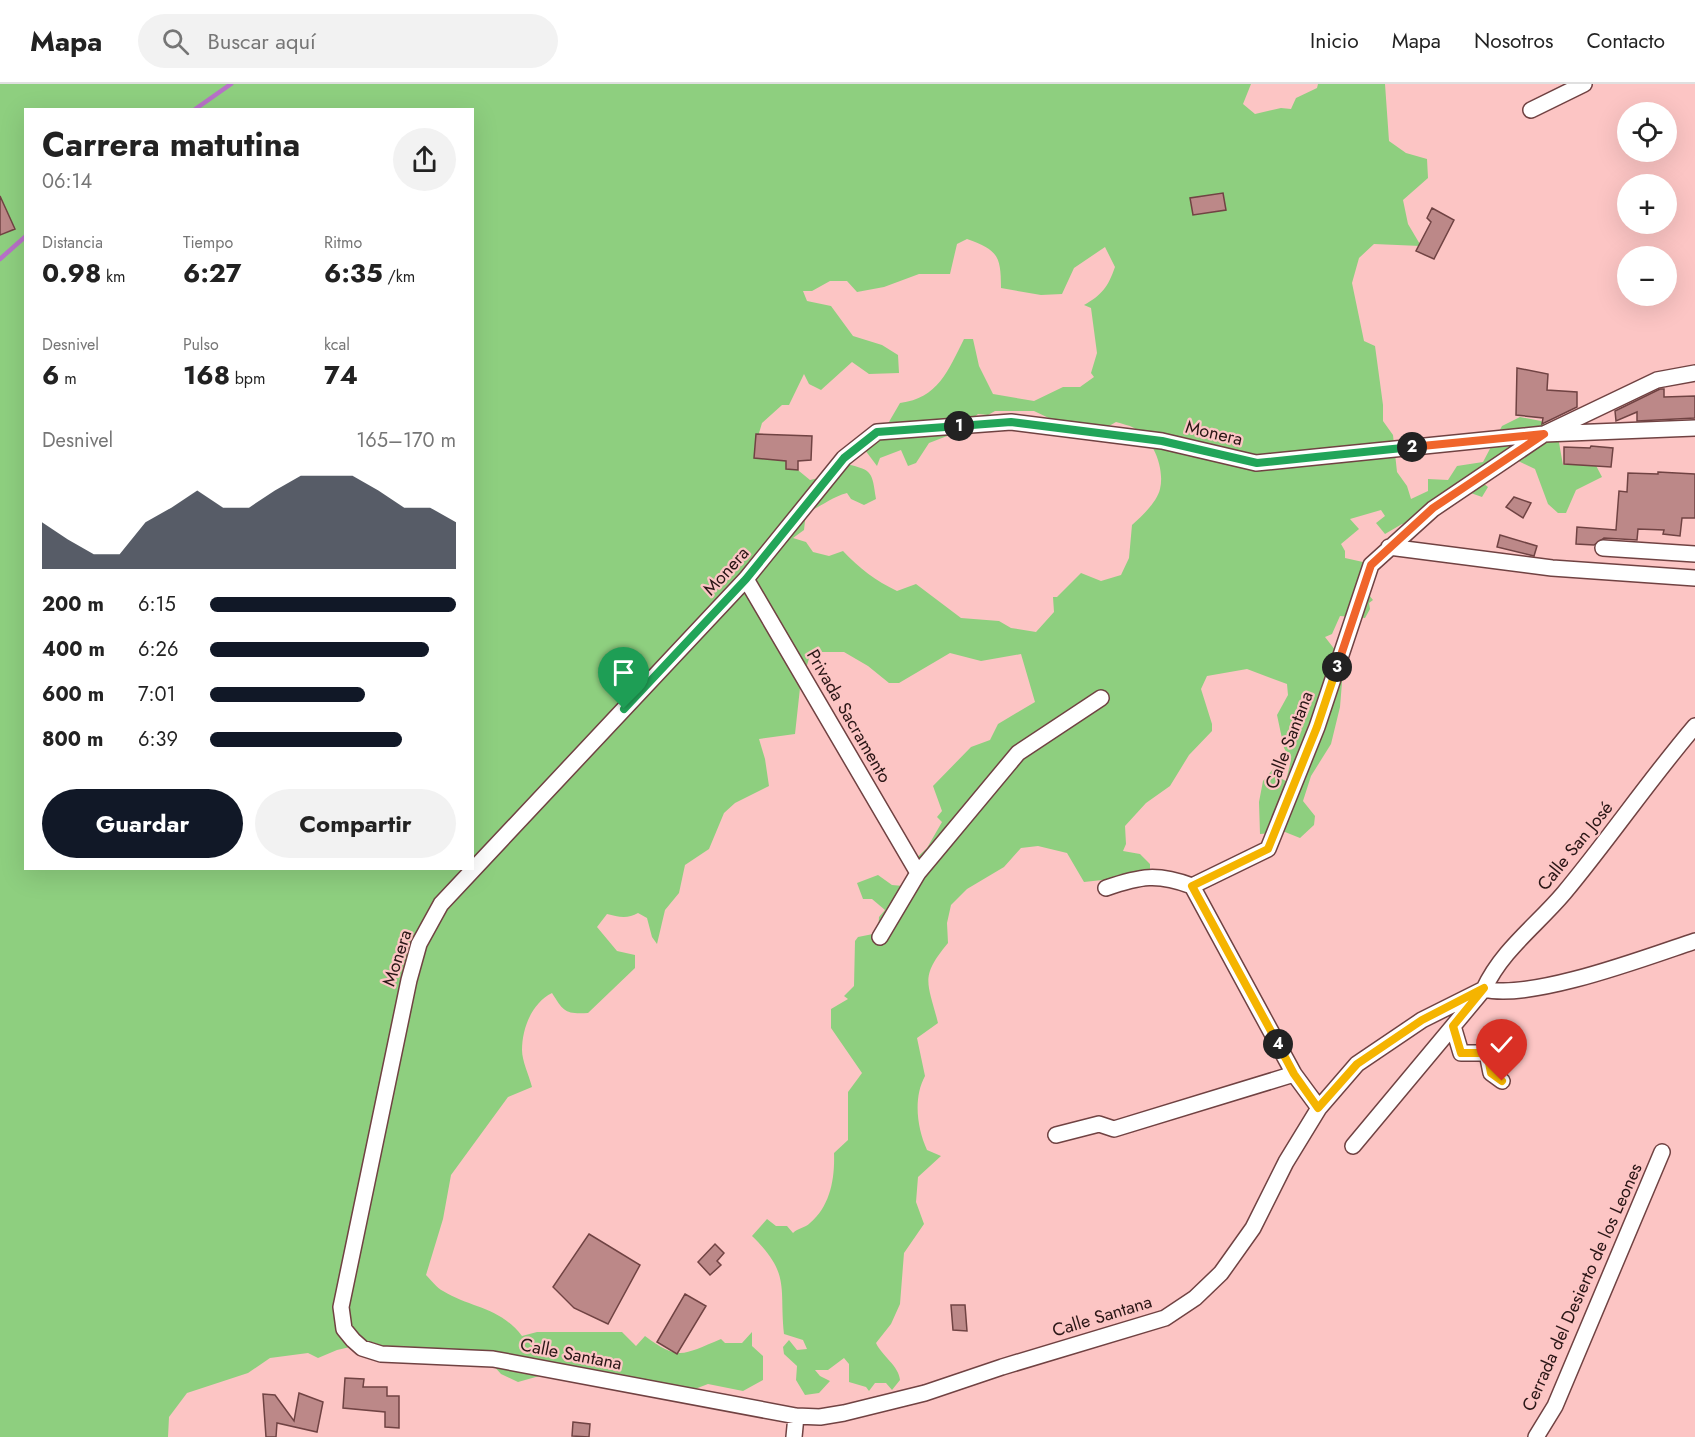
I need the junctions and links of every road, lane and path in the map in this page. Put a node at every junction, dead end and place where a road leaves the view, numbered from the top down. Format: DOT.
graph roads {
  1 [pos="1584,84"];
  2 [pos="1531,111"];
  3 [pos="1695,373"];
  4 [pos="1695,428"];
  5 [pos="1544,434"];
  6 [pos="1389,547"];
  7 [pos="1603,548"];
  8 [pos="1695,554"];
  9 [pos="1695,578"];
  10 [pos="746,579"];
  11 [pos="1101,698"];
  12 [pos="1695,726"];
  13 [pos="474,869"];
  14 [pos="473,870"];
  15 [pos="918,873"];
  16 [pos="1192,886"];
  17 [pos="1106,888"];
  18 [pos="880,937"];
  19 [pos="1695,941"];
  20 [pos="1484,988"];
  21 [pos="1453,1026"];
  22 [pos="1294,1074"];
  23 [pos="1502,1081"];
  24 [pos="1318,1108"];
  25 [pos="1056,1136"];
  26 [pos="1353,1146"];
  27 [pos="1662,1152"];
  28 [pos="344,1329"];
  29 [pos="796,1416"];
  30 [pos="794,1437"];
  31 [pos="1536,1437"];
  1 -- 2 [label="street"];
  3 -- 5 [label="street"];
  4 -- 5 [label="street, Monera"];
  5 -- 6 [label="street, Calle Santana"];
  5 -- 10 [label="street, Monera"];
  6 -- 9 [label="street"];
  6 -- 16 [label="street, Calle Santana"];
  7 -- 8 [label="street"];
  10 -- 13 [label="street, Monera"];
  10 -- 15 [label="street, Privada Sacramento"];
  11 -- 15 [label="street"];
  12 -- 20 [label="street, Calle San José"];
  14 -- 28 [label="street, Monera"];
  15 -- 18 [label="street"];
  16 -- 17 [label="street"];
  16 -- 22 [label="street"];
  19 -- 20 [label="street"];
  20 -- 21 [label="street, Calle San José"];
  20 -- 24 [label="street, Calle Santana"];
  21 -- 23 [label="street"];
  21 -- 26 [label="street, Calle San José"];
  22 -- 24 [label="street"];
  22 -- 25 [label="street"];
  24 -- 29 [label="street, Calle Santana"];
  27 -- 31 [label="street, Cerrada del Desierto de los Leones"];
  28 -- 29 [label="street, Calle Santana"];
  29 -- 30 [label="street"];
}
